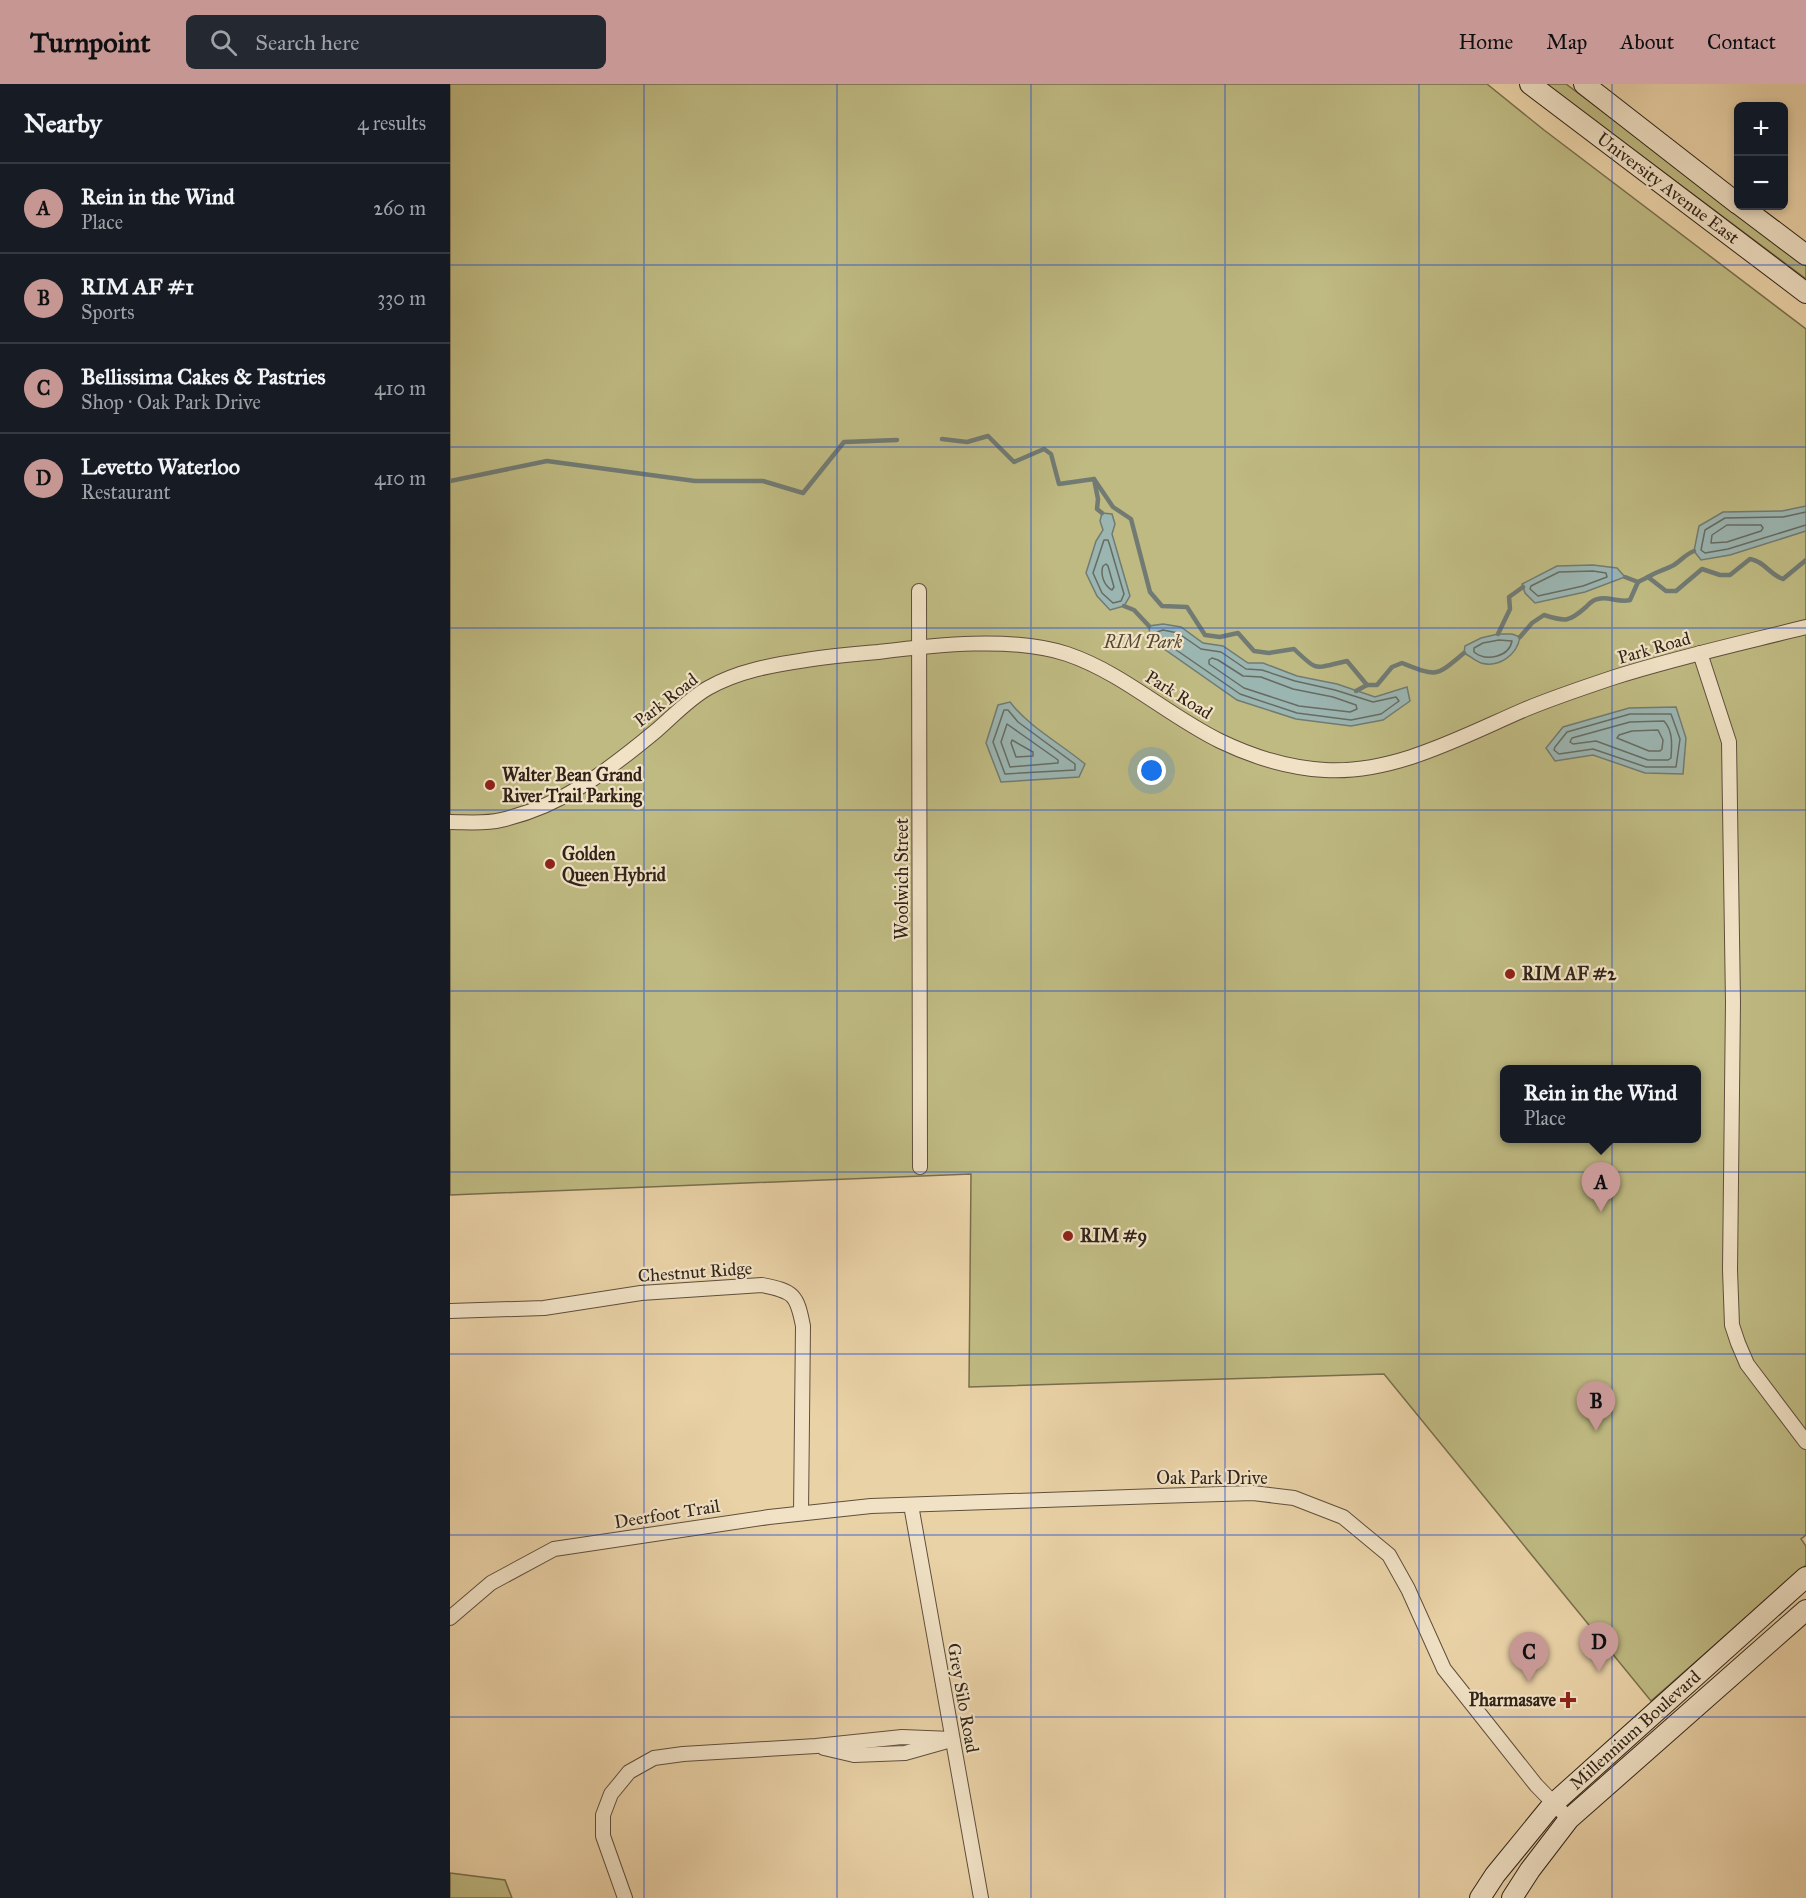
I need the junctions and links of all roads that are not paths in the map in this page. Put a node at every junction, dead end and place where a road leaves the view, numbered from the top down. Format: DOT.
graph roads {
  1 [pos="1530,84"];
  2 [pos="1584,84"];
  3 [pos="1734,200"];
  4 [pos="1747,210"];
  5 [pos="1806,255"];
  6 [pos="1806,293"];
  7 [pos="919,591"];
  8 [pos="1806,627"];
  9 [pos="920,647"];
  10 [pos="1700,653"];
  11 [pos="450,822"];
  12 [pos="920,1167"];
  13 [pos="450,1311"];
  14 [pos="1806,1442"];
  15 [pos="911,1505"];
  16 [pos="801,1514"];
  17 [pos="1806,1577"];
  18 [pos="1806,1610"];
  19 [pos="450,1618"];
  20 [pos="952,1739"];
  21 [pos="1553,1804"];
  22 [pos="1569,1819"];
  23 [pos="625,1898"];
  24 [pos="981,1898"];
  25 [pos="1480,1898"];
  26 [pos="1512,1898"];
  1 -- 6 [label="street, University Avenue East"];
  2 -- 3 [label="street, University Avenue East"];
  4 -- 5 [label="street, University Avenue East"];
  7 -- 9 [label="street, Woolwich Street"];
  8 -- 10 [label="street, Park Road"];
  9 -- 10 [label="street, Park Road"];
  9 -- 11 [label="street, Park Road"];
  9 -- 12 [label="street, Woolwich Street"];
  10 -- 14 [label="street"];
  13 -- 16 [label="street, Chestnut Ridge"];
  15 -- 16 [label="street, Deerfoot Trail"];
  15 -- 20 [label="street, Grey Silo Road"];
  15 -- 21 [label="street, Oak Park Drive"];
  16 -- 19 [label="street, Deerfoot Trail"];
  17 -- 21 [label="street, Millennium Boulevard"];
  18 -- 22 [label="street, Millennium Boulevard"];
  20 -- 23 [label="street"];
  20 -- 24 [label="street, Grey Silo Road"];
  21 -- 22 [label="street, Oak Park Drive"];
  21 -- 25 [label="street, Millennium Boulevard"];
  22 -- 26 [label="street, Millennium Boulevard"];
}
